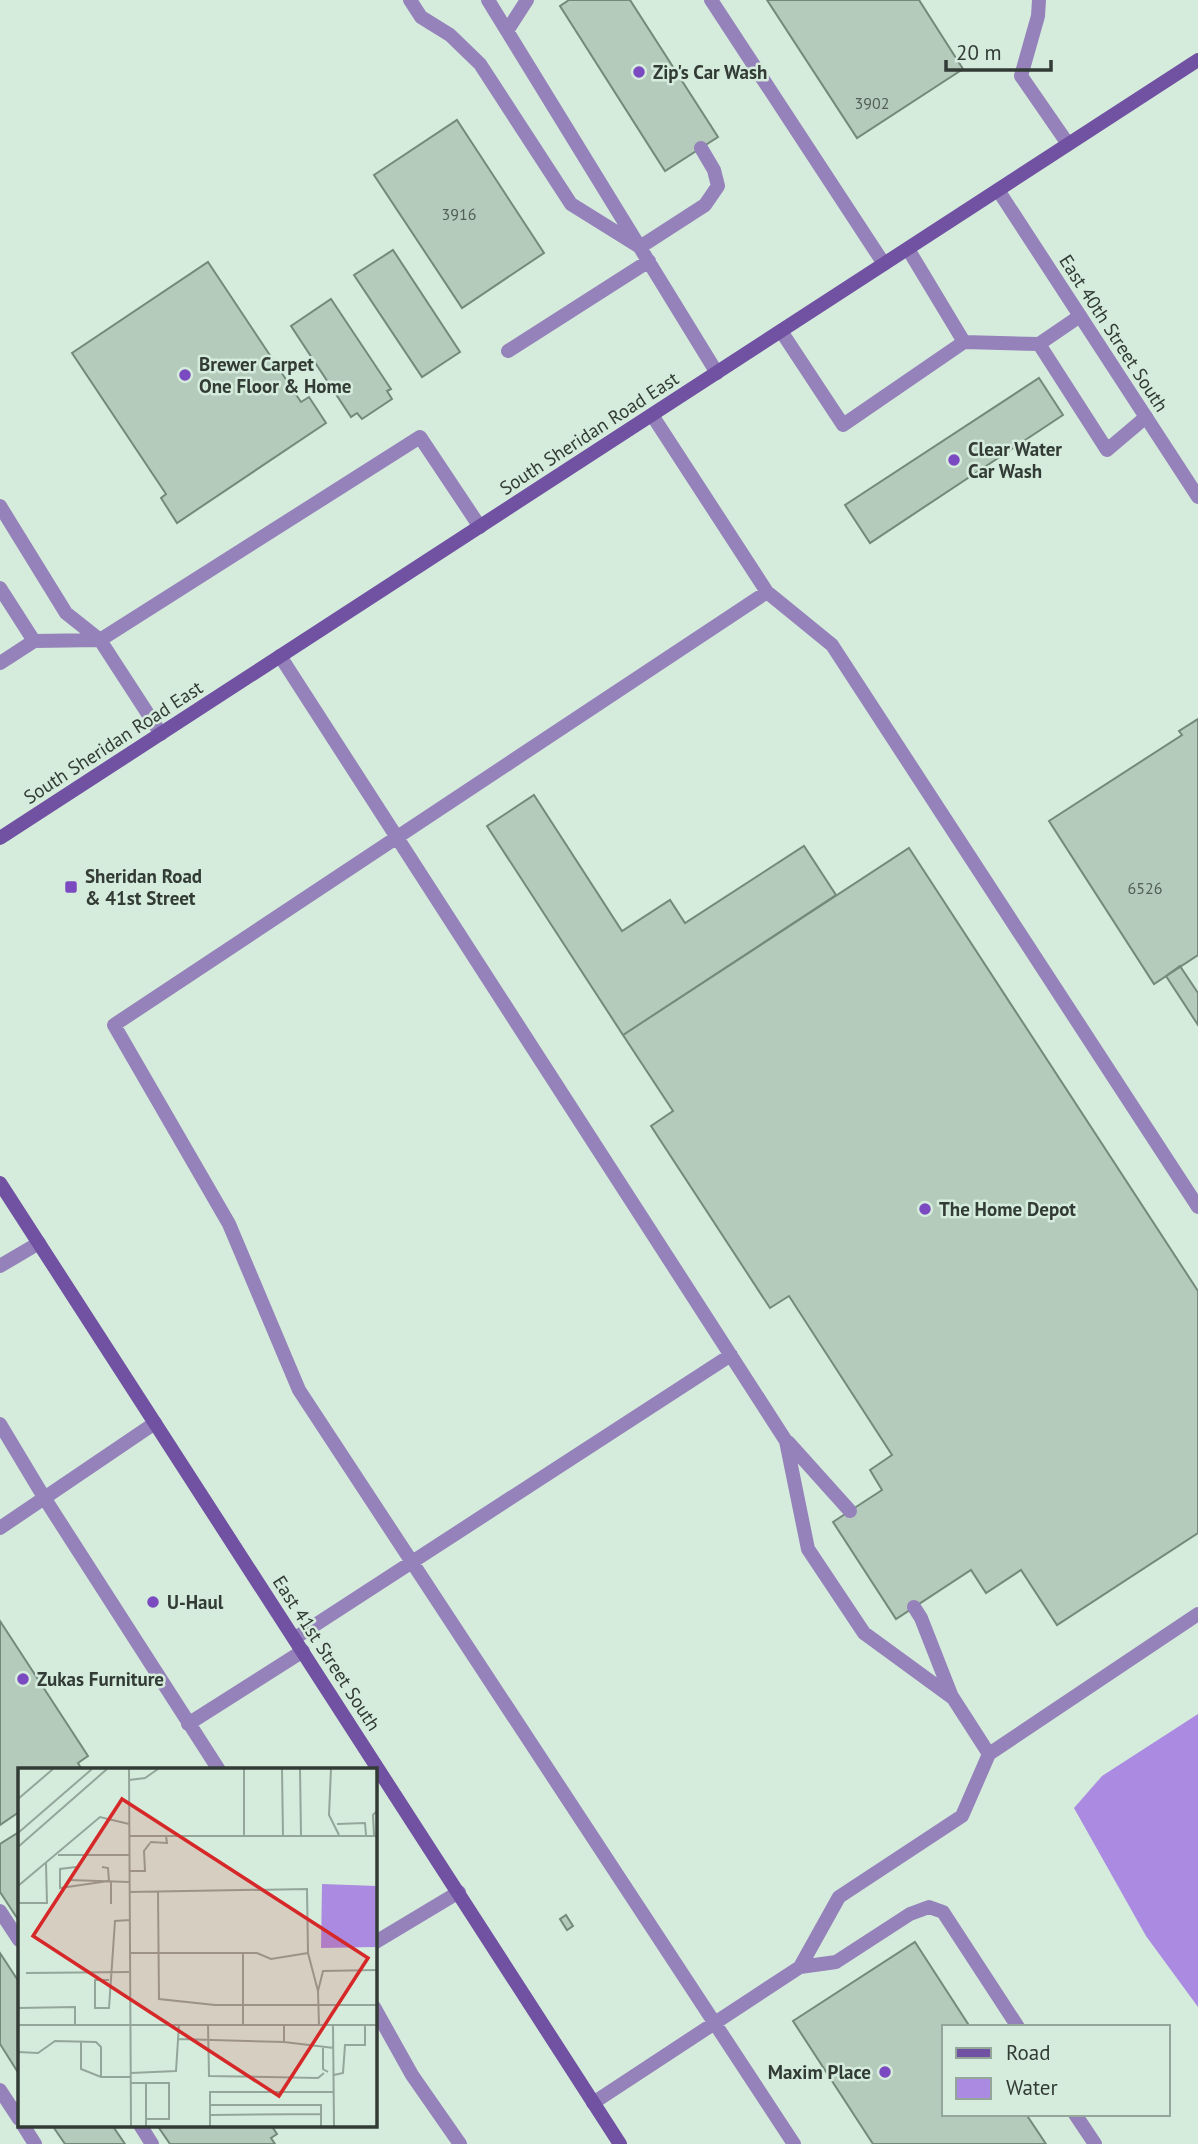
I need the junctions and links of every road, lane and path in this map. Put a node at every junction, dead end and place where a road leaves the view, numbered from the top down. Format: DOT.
graph roads {
  1 [pos="410,0"];
  2 [pos="488,0"];
  3 [pos="527,0"];
  4 [pos="711,0"];
  5 [pos="1039,0"];
  6 [pos="507,31"];
  7 [pos="1198,60"];
  8 [pos="1068,144"];
  9 [pos="701,148"];
  10 [pos="998,190"];
  11 [pos="640,247"];
  12 [pos="908,248"];
  13 [pos="649,261"];
  14 [pos="884,264"];
  15 [pos="1080,316"];
  16 [pos="781,331"];
  17 [pos="964,342"];
  18 [pos="1039,344"];
  19 [pos="508,351"];
  20 [pos="717,373"];
  21 [pos="652,415"];
  22 [pos="1146,417"];
  23 [pos="1198,497"];
  24 [pos="0,506"];
  25 [pos="480,527"];
  26 [pos="0,587"];
  27 [pos="767,593"];
  28 [pos="100,640"];
  29 [pos="34,641"];
  30 [pos="280,656"];
  31 [pos="0,663"];
  32 [pos="161,734"];
  33 [pos="397,837"];
  34 [pos="0,838"];
  35 [pos="0,1183"];
  36 [pos="1198,1207"];
  37 [pos="38,1243"];
  38 [pos="0,1266"];
  39 [pos="731,1355"];
  40 [pos="155,1423"];
  41 [pos="0,1424"];
  42 [pos="786,1441"];
  43 [pos="45,1499"];
  44 [pos="850,1511"];
  45 [pos="0,1528"];
  46 [pos="412,1563"];
  47 [pos="914,1607"];
  48 [pos="1198,1614"];
  49 [pos="295,1638"];
  50 [pos="303,1651"];
  51 [pos="953,1698"];
  52 [pos="188,1724"];
  53 [pos="989,1754"];
  54 [pos="218,1768"];
  55 [pos="458,1892"];
  56 [pos="0,1911"];
  57 [pos="18,1938"];
  58 [pos="376,1942"];
  59 [pos="800,1967"];
  60 [pos="376,2011"];
  61 [pos="716,2023"];
  62 [pos="1017,2025"];
  63 [pos="0,2090"];
  64 [pos="593,2103"];
  65 [pos="1076,2116"];
  66 [pos="18,2117"];
  67 [pos="24,2126"];
  68 [pos="141,2126"];
  69 [pos="35,2144"];
  70 [pos="152,2144"];
  71 [pos="460,2144"];
  72 [pos="620,2144"];
  73 [pos="794,2144"];
  74 [pos="1095,2144"];
  1 -- 11 [label="street"];
  2 -- 6 [label="street"];
  3 -- 6 [label="street"];
  4 -- 14 [label="street"];
  5 -- 8 [label="street"];
  6 -- 11 [label="street"];
  7 -- 8 [label="main road, South Sheridan Road East"];
  8 -- 10 [label="main road, South Sheridan Road East"];
  9 -- 11 [label="street"];
  10 -- 12 [label="main road, South Sheridan Road East"];
  10 -- 15 [label="street, East 40th Street South"];
  11 -- 13 [label="street"];
  12 -- 14 [label="main road, South Sheridan Road East"];
  12 -- 17 [label="street"];
  13 -- 19 [label="street"];
  13 -- 20 [label="street"];
  14 -- 16 [label="main road, South Sheridan Road East"];
  15 -- 18 [label="street"];
  15 -- 22 [label="street, East 40th Street South"];
  16 -- 17 [label="street"];
  16 -- 20 [label="main road, South Sheridan Road East"];
  17 -- 18 [label="street"];
  18 -- 22 [label="street"];
  20 -- 21 [label="main road, South Sheridan Road East"];
  21 -- 25 [label="main road, South Sheridan Road East"];
  21 -- 27 [label="street"];
  22 -- 23 [label="street, East 40th Street South"];
  24 -- 28 [label="street"];
  25 -- 28 [label="street"];
  25 -- 30 [label="main road, South Sheridan Road East"];
  26 -- 29 [label="street"];
  27 -- 33 [label="street"];
  27 -- 36 [label="street"];
  28 -- 29 [label="street"];
  28 -- 32 [label="street"];
  29 -- 31 [label="street"];
  30 -- 32 [label="main road, South Sheridan Road East"];
  30 -- 33 [label="street"];
  32 -- 34 [label="main road, South Sheridan Road East"];
  33 -- 39 [label="street"];
  33 -- 46 [label="street"];
  35 -- 37 [label="main road, East 41st Street South"];
  37 -- 38 [label="street"];
  37 -- 40 [label="main road, East 41st Street South"];
  39 -- 42 [label="street"];
  39 -- 46 [label="street"];
  40 -- 43 [label="street"];
  40 -- 49 [label="main road, East 41st Street South"];
  41 -- 43 [label="street"];
  42 -- 44 [label="street"];
  42 -- 51 [label="street"];
  43 -- 45 [label="street"];
  43 -- 52 [label="street"];
  46 -- 49 [label="street"];
  46 -- 61 [label="street"];
  47 -- 51 [label="street"];
  48 -- 53 [label="street"];
  49 -- 50 [label="main road, East 41st Street South"];
  50 -- 52 [label="street"];
  50 -- 55 [label="main road, East 41st Street South"];
  51 -- 53 [label="street"];
  52 -- 54 [label="street"];
  53 -- 59 [label="street"];
  55 -- 58 [label="street"];
  55 -- 64 [label="main road, East 41st Street South"];
  56 -- 57 [label="street"];
  59 -- 61 [label="street"];
  59 -- 62 [label="street"];
  60 -- 71 [label="street"];
  61 -- 64 [label="street"];
  61 -- 73 [label="street"];
  63 -- 66 [label="street"];
  64 -- 72 [label="main road, East 41st Street South"];
  65 -- 74 [label="street"];
  67 -- 69 [label="street"];
  68 -- 70 [label="street"];
}
